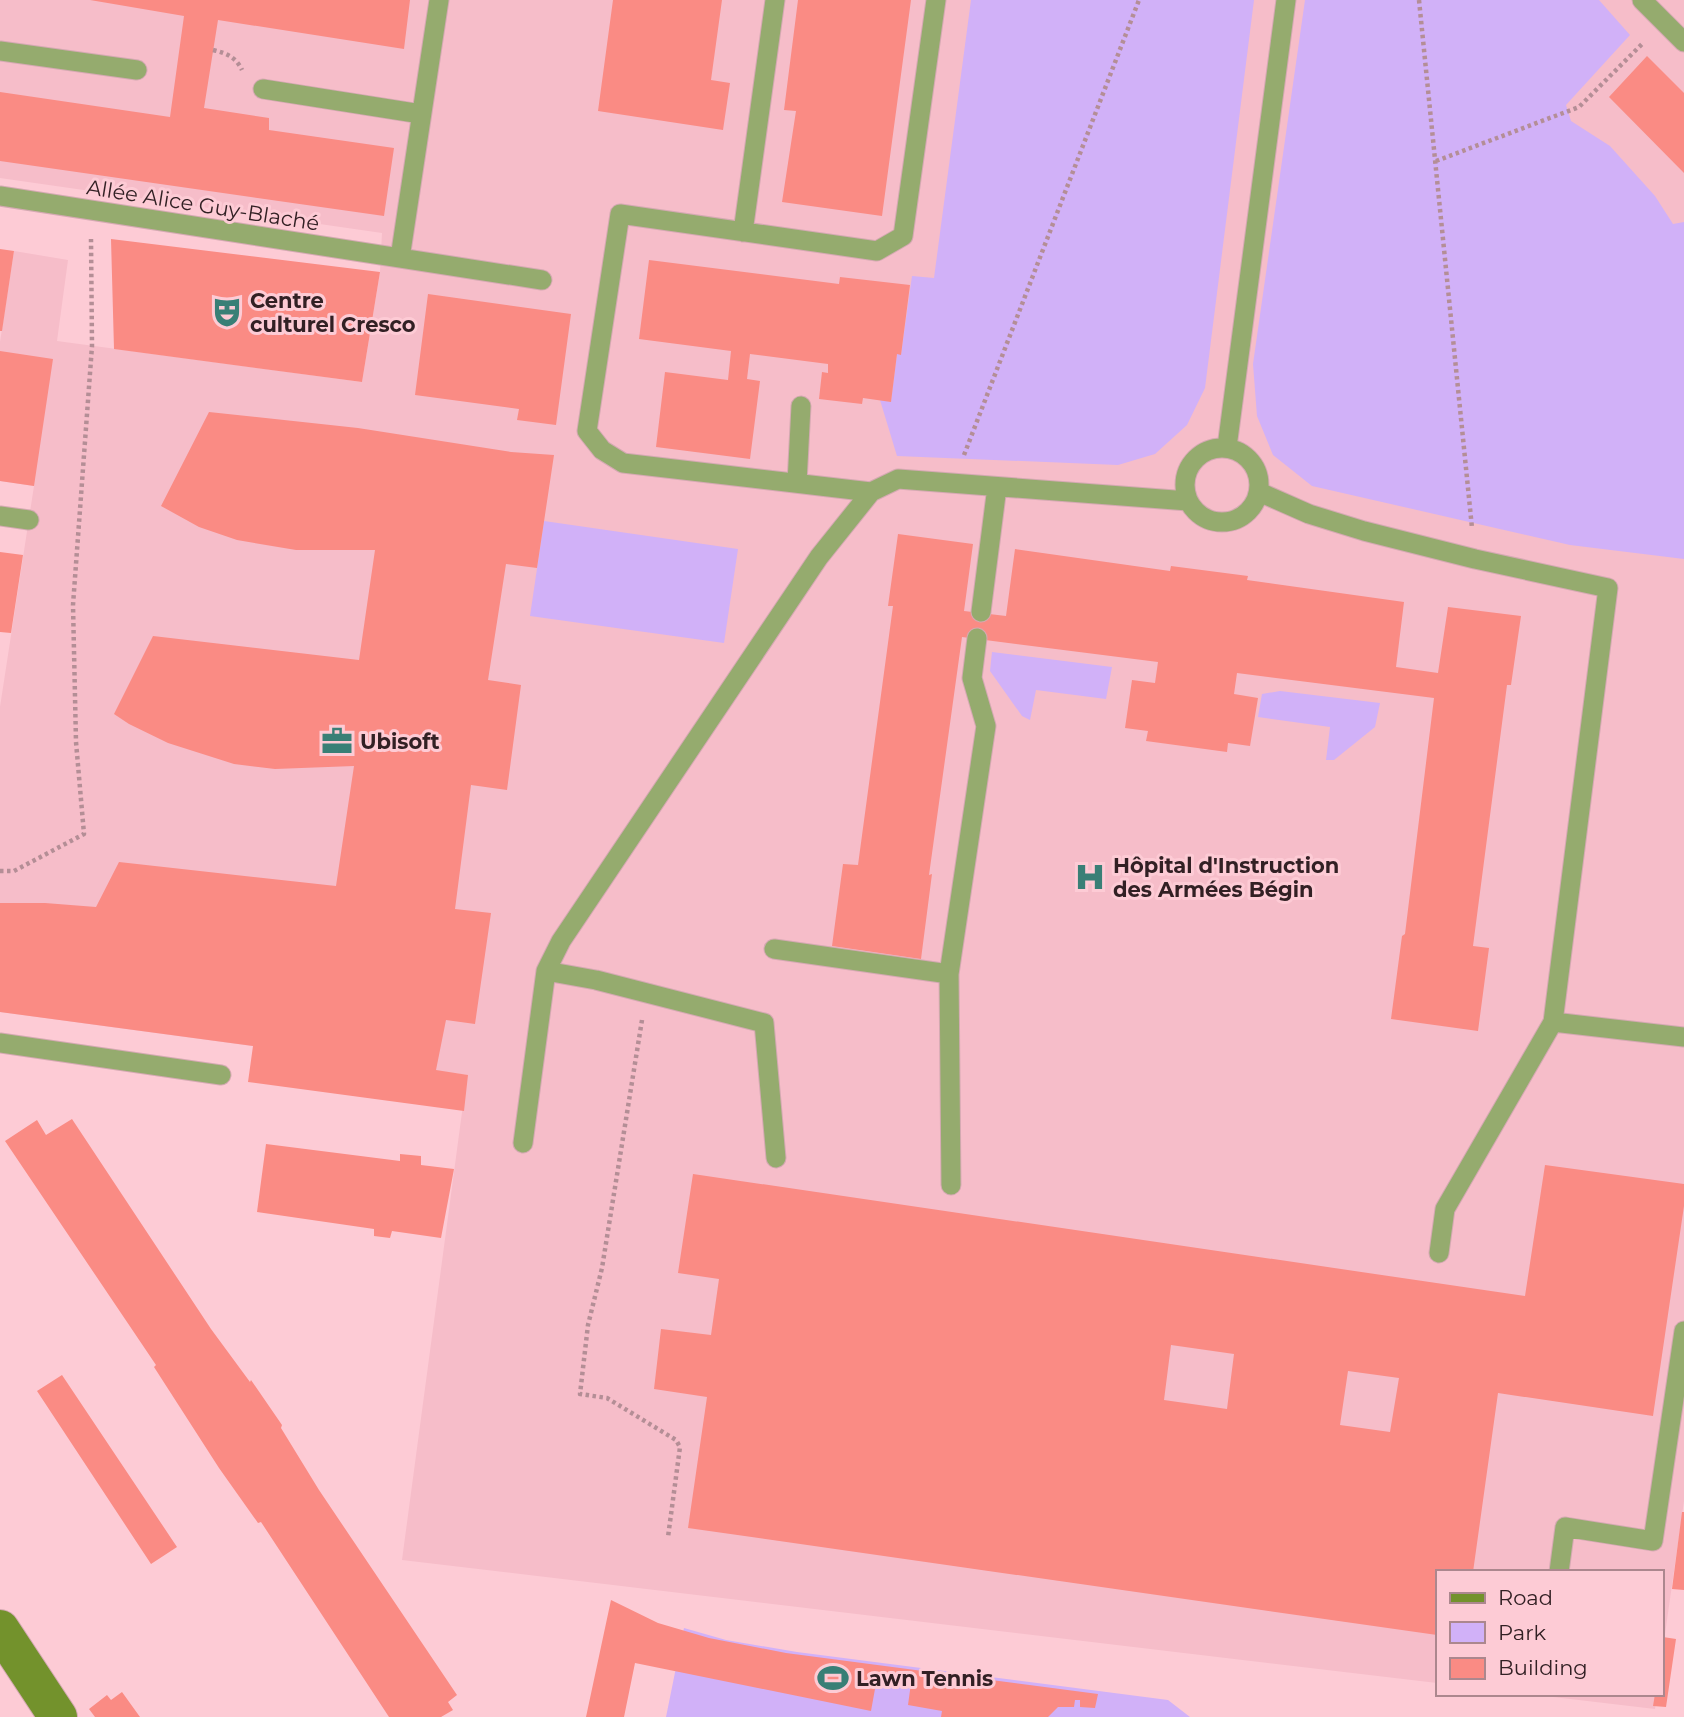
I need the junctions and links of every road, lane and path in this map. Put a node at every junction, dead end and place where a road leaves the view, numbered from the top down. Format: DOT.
graph roads {
  1 [pos="439,0"];
  2 [pos="775,0"];
  3 [pos="936,0"];
  4 [pos="1139,0"];
  5 [pos="1286,0"];
  6 [pos="1419,0"];
  7 [pos="1642,0"];
  8 [pos="1664,22"];
  9 [pos="1684,42"];
  10 [pos="0,51"];
  11 [pos="136,70"];
  12 [pos="263,89"];
  13 [pos="421,114"];
  14 [pos="1436,162"];
  15 [pos="0,196"];
  16 [pos="90,210"];
  17 [pos="743,232"];
  18 [pos="400,258"];
  19 [pos="541,280"];
  20 [pos="801,406"];
  21 [pos="1227,447"];
  22 [pos="963,459"];
  23 [pos="797,483"];
  24 [pos="998,486"];
  25 [pos="870,492"];
  26 [pos="1259,492"];
  27 [pos="1188,500"];
  28 [pos="0,516"];
  29 [pos="29,520"];
  30 [pos="1475,559"];
  31 [pos="981,612"];
  32 [pos="977,638"];
  33 [pos="0,871"];
  34 [pos="774,949"];
  35 [pos="546,971"];
  36 [pos="949,974"];
  37 [pos="643,1011"];
  38 [pos="1553,1022"];
  39 [pos="1684,1037"];
  40 [pos="0,1043"];
  41 [pos="221,1075"];
  42 [pos="523,1143"];
  43 [pos="776,1158"];
  44 [pos="951,1185"];
  45 [pos="1439,1253"];
  46 [pos="1684,1331"];
  47 [pos="668,1537"];
  48 [pos="1559,1570"];
  49 [pos="0,1629"];
  50 [pos="58,1717"];
  1 -- 13 [label="lane"];
  2 -- 17 [label="lane"];
  3 -- 17 [label="lane"];
  4 -- 22 [label="path"];
  5 -- 21 [label="lane"];
  6 -- 14 [label="path"];
  7 -- 8 [label="lane"];
  8 -- 9 [label="lane"];
  8 -- 14 [label="path"];
  10 -- 11 [label="lane"];
  12 -- 13 [label="lane"];
  13 -- 18 [label="lane"];
  14 -- 30 [label="path"];
  15 -- 16 [label="lane, Allée Alice Guy-Blaché"];
  16 -- 18 [label="lane, Allée Alice Guy-Blaché"];
  16 -- 33 [label="path"];
  17 -- 23 [label="lane"];
  18 -- 19 [label="lane, Allée Alice Guy-Blaché"];
  20 -- 23 [label="lane"];
  21 -- 26 [label="lane"];
  21 -- 27 [label="lane"];
  23 -- 25 [label="lane"];
  24 -- 25 [label="lane"];
  24 -- 27 [label="lane"];
  24 -- 31 [label="lane"];
  25 -- 35 [label="lane"];
  26 -- 27 [label="lane"];
  26 -- 30 [label="lane"];
  28 -- 29 [label="lane"];
  30 -- 38 [label="lane"];
  32 -- 36 [label="lane"];
  34 -- 36 [label="lane"];
  35 -- 42 [label="lane"];
  35 -- 43 [label="lane"];
  36 -- 44 [label="lane"];
  37 -- 47 [label="path"];
  38 -- 39 [label="lane"];
  38 -- 45 [label="lane"];
  40 -- 41 [label="lane"];
  46 -- 48 [label="lane"];
  49 -- 50 [label="street"];
}
